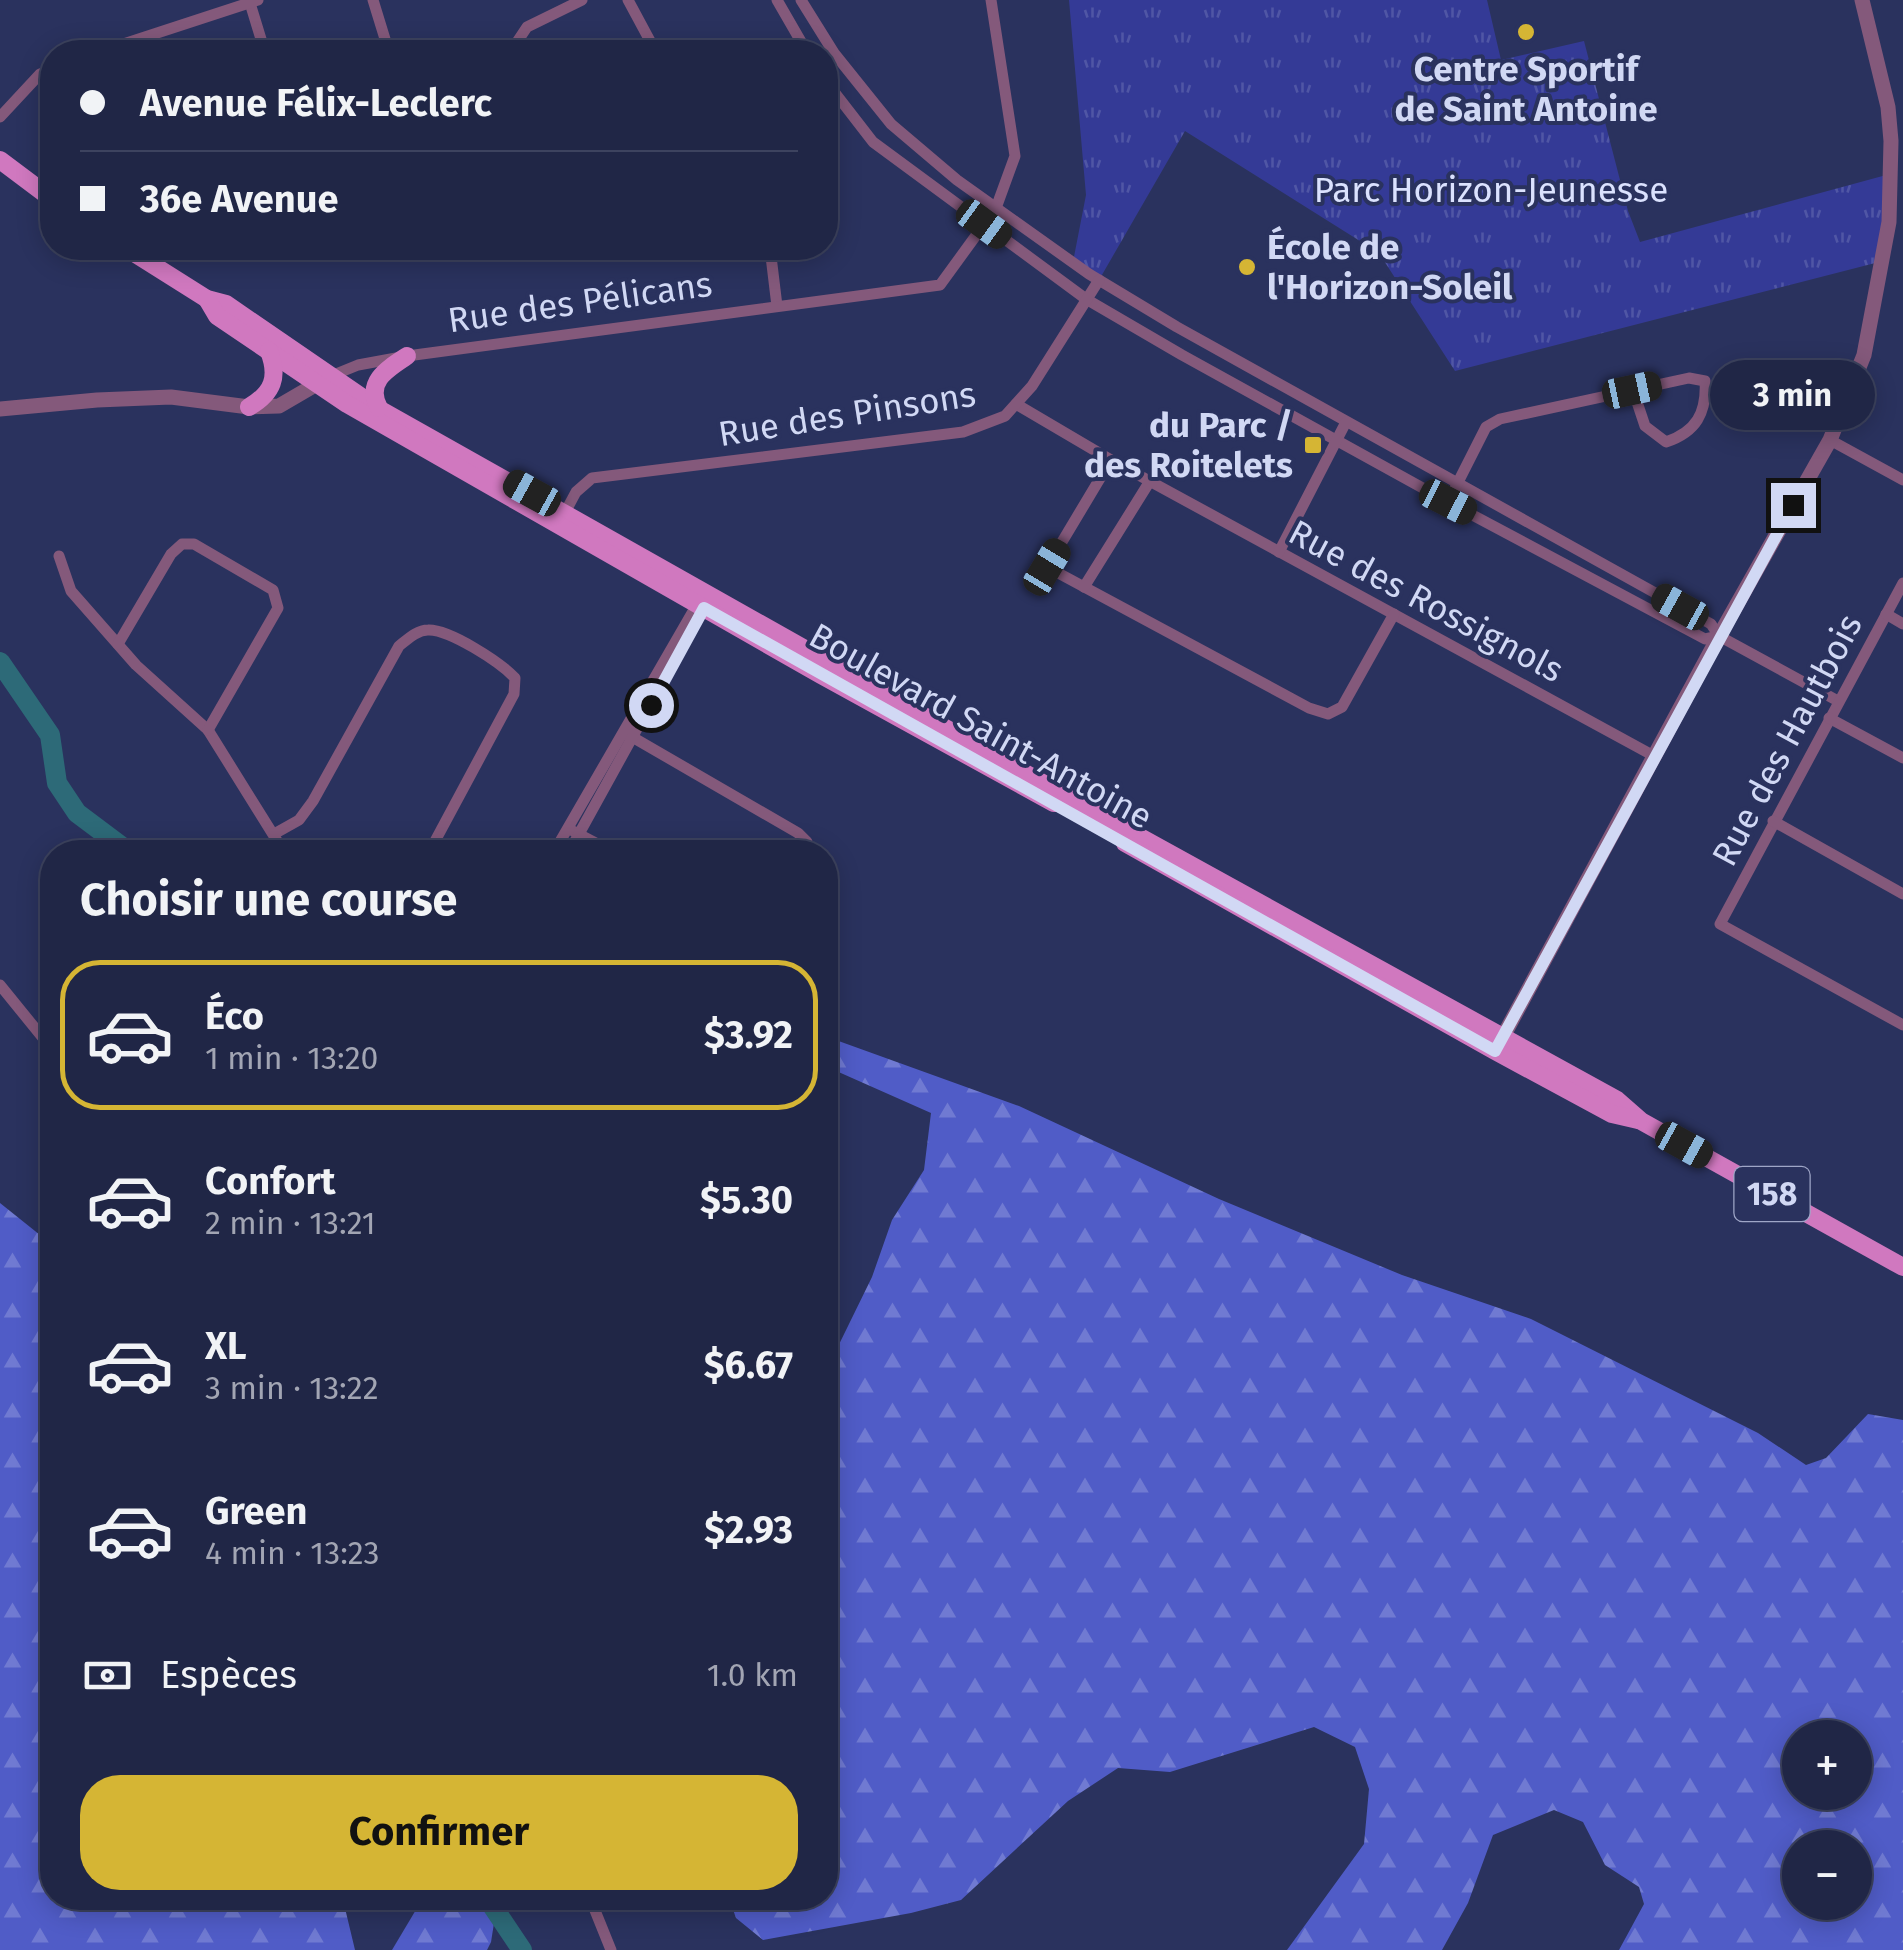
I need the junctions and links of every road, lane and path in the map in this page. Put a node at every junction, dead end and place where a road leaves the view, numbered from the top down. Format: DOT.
graph roads {
  1 [pos="373,0"];
  2 [pos="582,0"];
  3 [pos="628,0"];
  4 [pos="777,0"];
  5 [pos="801,0"];
  6 [pos="991,0"];
  7 [pos="1862,0"];
  8 [pos="254,1"];
  9 [pos="135,40"];
  10 [pos="262,40"];
  11 [pos="385,40"];
  12 [pos="519,40"];
  13 [pos="650,40"];
  14 [pos="800,40"];
  15 [pos="826,40"];
  16 [pos="838,58"];
  17 [pos="40,74"];
  18 [pos="838,97"];
  19 [pos="0,116"];
  20 [pos="1896,121"];
  21 [pos="0,160"];
  22 [pos="40,190"];
  23 [pos="996,208"];
  24 [pos="984,224"];
  25 [pos="1894,239"];
  26 [pos="145,260"];
  27 [pos="771,260"];
  28 [pos="1099,280"];
  29 [pos="206,298"];
  30 [pos="1086,299"];
  31 [pos="777,306"];
  32 [pos="1194,337"];
  33 [pos="268,350"];
  34 [pos="1182,355"];
  35 [pos="407,356"];
  36 [pos="324,380"];
  37 [pos="1632,390"];
  38 [pos="1016,404"];
  39 [pos="248,407"];
  40 [pos="380,408"];
  41 [pos="0,409"];
  42 [pos="1346,422"];
  43 [pos="1335,440"];
  44 [pos="1830,440"];
  45 [pos="1111,460"];
  46 [pos="1903,480"];
  47 [pos="1150,481"];
  48 [pos="1456,483"];
  49 [pos="1448,502"];
  50 [pos="562,518"];
  51 [pos="1279,552"];
  52 [pos="58,556"];
  53 [pos="1903,582"];
  54 [pos="1084,587"];
  55 [pos="704,601"];
  56 [pos="1394,614"];
  57 [pos="1886,614"];
  58 [pos="1903,624"];
  59 [pos="1719,636"];
  60 [pos="118,644"];
  61 [pos="1838,701"];
  62 [pos="1829,718"];
  63 [pos="208,730"];
  64 [pos="628,735"];
  65 [pos="1654,756"];
  66 [pos="1903,758"];
  67 [pos="1773,821"];
  68 [pos="574,831"];
  69 [pos="274,834"];
  70 [pos="277,840"];
  71 [pos="435,840"];
  72 [pos="565,840"];
  73 [pos="572,840"];
  74 [pos="591,840"];
  75 [pos="805,840"];
  76 [pos="1903,894"];
  77 [pos="0,985"];
  78 [pos="1903,1025"];
  79 [pos="40,1035"];
  80 [pos="1498,1045"];
  81 [pos="1903,1267"];
  82 [pos="595,1910"];
  83 [pos="611,1950"];
  1 -- 11 [label="street"];
  2 -- 12 [label="street"];
  3 -- 13 [label="street"];
  4 -- 14 [label="street"];
  5 -- 15 [label="street"];
  6 -- 23 [label="street, Rue des Pélicans"];
  7 -- 20 [label="street"];
  8 -- 9 [label="street"];
  8 -- 10 [label="street"];
  16 -- 23 [label="street"];
  17 -- 19 [label="street"];
  18 -- 24 [label="street"];
  20 -- 25 [label="street"];
  21 -- 22 [label="main road"];
  23 -- 24 [label="street, Rue des Pélicans"];
  23 -- 28 [label="street"];
  24 -- 30 [label="street"];
  24 -- 31 [label="street, Rue des Pélicans"];
  25 -- 44 [label="street"];
  26 -- 29 [label="main road, 158"];
  27 -- 31 [label="street"];
  28 -- 30 [label="street, Rue des Pinsons"];
  28 -- 32 [label="street"];
  29 -- 33 [label="main road, 158"];
  29 -- 36 [label="main road, 158"];
  30 -- 34 [label="street"];
  30 -- 38 [label="street, Rue des Pinsons"];
  31 -- 35 [label="street, Rue des Pélicans"];
  32 -- 34 [label="street"];
  32 -- 42 [label="street"];
  33 -- 36 [label="main road, 158"];
  33 -- 39 [label="main road"];
  34 -- 43 [label="street"];
  35 -- 36 [label="street, Rue des Pélicans"];
  35 -- 40 [label="main road"];
  36 -- 39 [label="street"];
  36 -- 40 [label="main road, 158"];
  36 -- 50 [label="main road, Boulevard Saint-Antoine / 158"];
  37 -- 37 [label="street"];
  37 -- 48 [label="street"];
  38 -- 45 [label="street, Rue des Rossignols"];
  38 -- 50 [label="street, Rue des Pinsons"];
  39 -- 41 [label="street"];
  40 -- 50 [label="main road, Boulevard Saint-Antoine / 158"];
  42 -- 43 [label="street"];
  42 -- 48 [label="street"];
  43 -- 49 [label="street"];
  43 -- 51 [label="street"];
  44 -- 46 [label="street"];
  44 -- 59 [label="street"];
  45 -- 47 [label="street, Rue des Rossignols"];
  45 -- 54 [label="street"];
  47 -- 51 [label="street, Rue des Rossignols"];
  47 -- 54 [label="street"];
  48 -- 49 [label="street"];
  48 -- 59 [label="street"];
  49 -- 59 [label="street"];
  50 -- 55 [label="main road, Boulevard Saint-Antoine / 158"];
  51 -- 56 [label="street, Rue des Rossignols"];
  52 -- 60 [label="street"];
  53 -- 57 [label="street, Rue des Hautbois"];
  54 -- 56 [label="street"];
  55 -- 64 [label="street"];
  55 -- 80 [label="main road, Boulevard Saint-Antoine / 158"];
  56 -- 65 [label="street, Rue des Rossignols"];
  57 -- 58 [label="street"];
  57 -- 61 [label="street, Rue des Hautbois"];
  59 -- 61 [label="street"];
  59 -- 65 [label="street"];
  60 -- 63 [label="street"];
  60 -- 63 [label="street"];
  61 -- 62 [label="street, Rue des Hautbois"];
  62 -- 66 [label="street"];
  62 -- 67 [label="street, Rue des Hautbois"];
  63 -- 69 [label="street"];
  64 -- 68 [label="street"];
  64 -- 75 [label="street"];
  65 -- 80 [label="street"];
  67 -- 76 [label="street"];
  67 -- 78 [label="street, Rue des Hautbois"];
  68 -- 72 [label="street"];
  68 -- 73 [label="street"];
  68 -- 74 [label="street"];
  69 -- 70 [label="street"];
  69 -- 71 [label="street"];
  77 -- 79 [label="street"];
  80 -- 81 [label="main road, Boulevard Saint-Antoine / 158"];
  82 -- 83 [label="street"];
}
